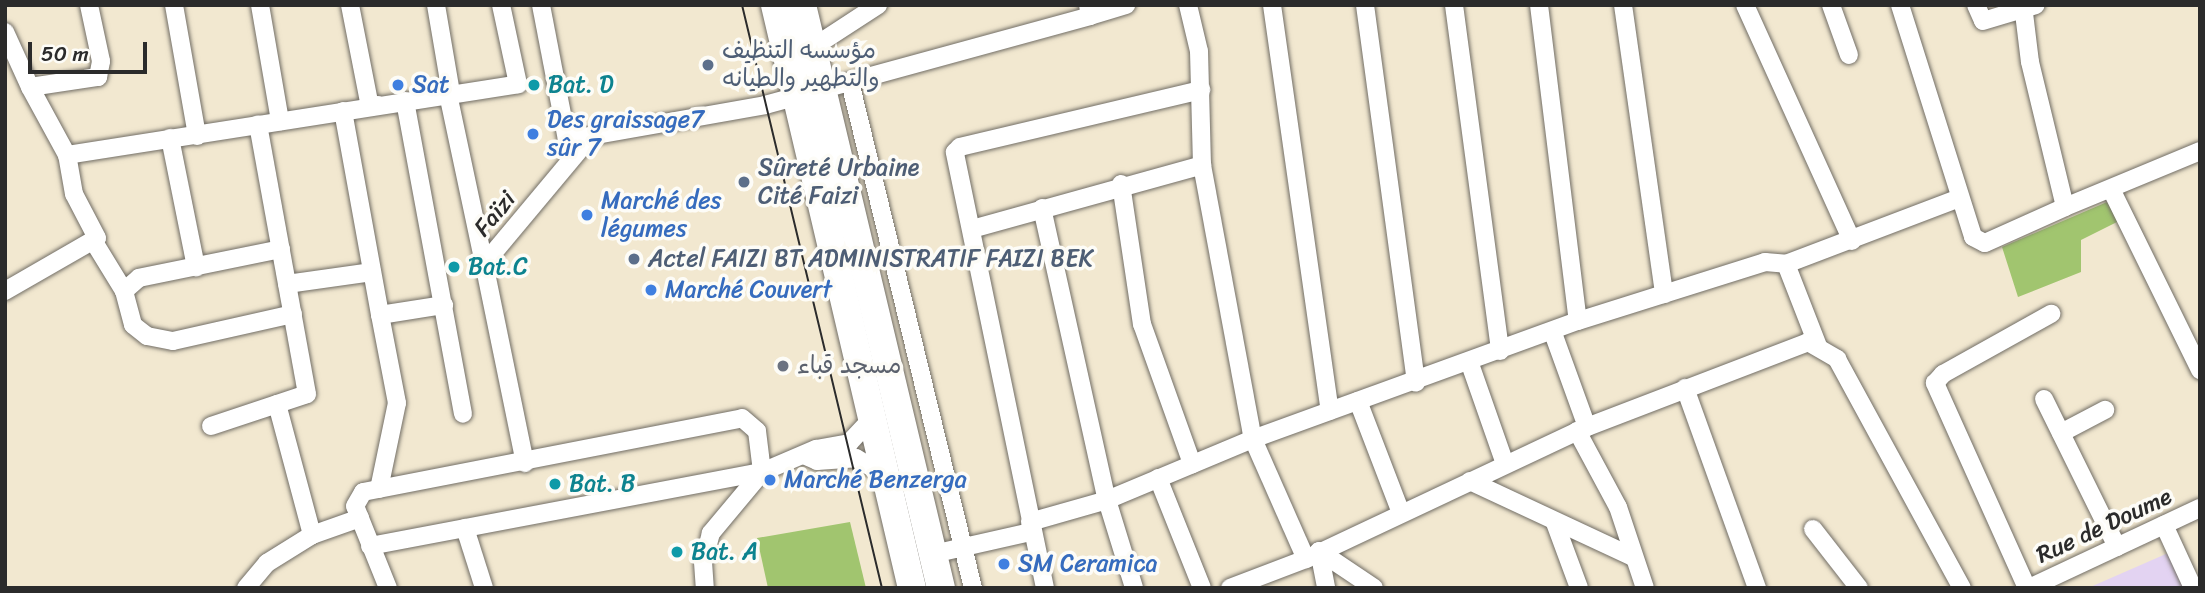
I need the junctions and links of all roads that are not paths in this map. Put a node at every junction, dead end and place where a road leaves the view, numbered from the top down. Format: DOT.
graph roads {
  1 [pos="89,5"];
  2 [pos="174,5"];
  3 [pos="260,5"];
  4 [pos="351,5"];
  5 [pos="436,5"];
  6 [pos="501,5"];
  7 [pos="541,5"];
  8 [pos="775,5"];
  9 [pos="802,5"];
  10 [pos="878,5"];
  11 [pos="1126,5"];
  12 [pos="1188,5"];
  13 [pos="1272,5"];
  14 [pos="1366,5"];
  15 [pos="1454,5"];
  16 [pos="1539,5"];
  17 [pos="1623,5"];
  18 [pos="1745,5"];
  19 [pos="1831,5"];
  20 [pos="1900,5"];
  21 [pos="1976,5"];
  22 [pos="2027,7"];
  23 [pos="1089,11"];
  24 [pos="5,32"];
  25 [pos="812,48"];
  26 [pos="1849,55"];
  27 [pos="850,82"];
  28 [pos="30,87"];
  29 [pos="1201,90"];
  30 [pos="809,92"];
  31 [pos="448,94"];
  32 [pos="405,101"];
  33 [pos="370,107"];
  34 [pos="342,111"];
  35 [pos="280,121"];
  36 [pos="258,124"];
  37 [pos="592,135"];
  38 [pos="197,136"];
  39 [pos="170,138"];
  40 [pos="2200,151"];
  41 [pos="67,155"];
  42 [pos="1202,165"];
  43 [pos="1121,184"];
  44 [pos="2111,190"];
  45 [pos="1960,198"];
  46 [pos="2065,207"];
  47 [pos="1042,208"];
  48 [pos="972,229"];
  49 [pos="1852,241"];
  50 [pos="94,242"];
  51 [pos="281,249"];
  52 [pos="485,264"];
  53 [pos="1786,264"];
  54 [pos="196,267"];
  55 [pos="372,272"];
  56 [pos="287,284"];
  57 [pos="5,291"];
  58 [pos="124,291"];
  59 [pos="1664,294"];
  60 [pos="444,305"];
  61 [pos="293,314"];
  62 [pos="380,314"];
  63 [pos="2051,314"];
  64 [pos="1578,321"];
  65 [pos="1553,333"];
  66 [pos="1818,346"];
  67 [pos="1500,351"];
  68 [pos="1469,363"];
  69 [pos="2200,370"];
  70 [pos="1416,383"];
  71 [pos="1685,388"];
  72 [pos="2044,399"];
  73 [pos="1358,401"];
  74 [pos="277,404"];
  75 [pos="2105,410"];
  76 [pos="1330,411"];
  77 [pos="463,414"];
  78 [pos="871,419"];
  79 [pos="211,426"];
  80 [pos="1582,429"];
  81 [pos="2060,433"];
  82 [pos="1253,439"];
  83 [pos="845,451"];
  84 [pos="525,463"];
  85 [pos="1192,464"];
  86 [pos="1505,464"];
  87 [pos="762,471"];
  88 [pos="883,474"];
  89 [pos="741,475"];
  90 [pos="1158,478"];
  91 [pos="1470,481"];
  92 [pos="379,489"];
  93 [pos="744,496"];
  94 [pos="1107,500"];
  95 [pos="2200,508"];
  96 [pos="1401,513"];
  97 [pos="360,518"];
  98 [pos="1555,523"];
  99 [pos="2164,525"];
  100 [pos="1031,527"];
  101 [pos="465,528"];
  102 [pos="1813,529"];
  103 [pos="312,535"];
  104 [pos="370,546"];
  105 [pos="963,547"];
  106 [pos="2117,547"];
  107 [pos="933,554"];
  108 [pos="1313,555"];
  109 [pos="1633,557"];
  110 [pos="1577,585"];
  111 [pos="1235,586"];
  112 [pos="246,588"];
  113 [pos="388,588"];
  114 [pos="484,588"];
  115 [pos="705,588"];
  116 [pos="912,588"];
  117 [pos="942,588"];
  118 [pos="973,588"];
  119 [pos="1045,588"];
  120 [pos="1134,588"];
  121 [pos="1202,588"];
  122 [pos="1326,588"];
  123 [pos="1374,588"];
  124 [pos="1558,588"];
  125 [pos="1644,588"];
  126 [pos="1757,588"];
  127 [pos="1859,588"];
  128 [pos="1962,588"];
  129 [pos="2028,588"];
  130 [pos="2193,588"];
  1 -- 28 [label="street"];
  2 -- 38 [label="street"];
  3 -- 35 [label="street"];
  4 -- 33 [label="street"];
  5 -- 31 [label="street"];
  6 -- 31 [label="street"];
  7 -- 37 [label="street"];
  8 -- 30 [label="main road"];
  9 -- 25 [label="main road"];
  10 -- 25 [label="street"];
  11 -- 23 [label="street"];
  12 -- 29 [label="street"];
  13 -- 76 [label="street"];
  14 -- 70 [label="street"];
  15 -- 67 [label="street"];
  16 -- 64 [label="street"];
  17 -- 59 [label="street"];
  18 -- 49 [label="street"];
  19 -- 26 [label="street"];
  20 -- 45 [label="street"];
  21 -- 22 [label="street"];
  22 -- 46 [label="street"];
  23 -- 27 [label="street"];
  24 -- 28 [label="street"];
  25 -- 30 [label="main road"];
  27 -- 30 [label="street"];
  27 -- 105 [label="street"];
  28 -- 41 [label="street"];
  29 -- 42 [label="street"];
  29 -- 48 [label="street"];
  30 -- 37 [label="street"];
  30 -- 78 [label="main road"];
  30 -- 107 [label="main road"];
  31 -- 32 [label="street"];
  31 -- 33 [label="street"];
  31 -- 52 [label="street"];
  32 -- 33 [label="street"];
  32 -- 60 [label="street"];
  33 -- 34 [label="street"];
  34 -- 35 [label="street"];
  34 -- 55 [label="street"];
  35 -- 36 [label="street"];
  36 -- 38 [label="street"];
  36 -- 51 [label="street"];
  37 -- 52 [label="street, Faïzi"];
  38 -- 39 [label="street"];
  39 -- 41 [label="street"];
  39 -- 54 [label="street"];
  40 -- 44 [label="street"];
  41 -- 50 [label="street"];
  42 -- 43 [label="street"];
  42 -- 82 [label="street"];
  43 -- 47 [label="street"];
  43 -- 85 [label="street"];
  44 -- 46 [label="street"];
  44 -- 69 [label="street"];
  45 -- 46 [label="street"];
  45 -- 49 [label="street"];
  47 -- 48 [label="street"];
  47 -- 94 [label="street"];
  48 -- 100 [label="street"];
  49 -- 53 [label="street"];
  50 -- 57 [label="street"];
  50 -- 58 [label="street"];
  51 -- 54 [label="street"];
  51 -- 56 [label="street"];
  52 -- 84 [label="street, Faïzi"];
  53 -- 59 [label="street"];
  53 -- 66 [label="street"];
  54 -- 58 [label="street"];
  55 -- 56 [label="street"];
  55 -- 62 [label="street"];
  56 -- 61 [label="street"];
  58 -- 61 [label="street"];
  59 -- 64 [label="street"];
  60 -- 62 [label="street"];
  60 -- 77 [label="street"];
  61 -- 74 [label="street"];
  62 -- 92 [label="street"];
  63 -- 129 [label="street"];
  64 -- 65 [label="street"];
  65 -- 67 [label="street"];
  65 -- 80 [label="street"];
  66 -- 71 [label="street"];
  66 -- 128 [label="street"];
  67 -- 68 [label="street"];
  68 -- 70 [label="street"];
  68 -- 86 [label="street"];
  70 -- 73 [label="street"];
  71 -- 80 [label="street"];
  71 -- 126 [label="street"];
  72 -- 81 [label="street"];
  73 -- 76 [label="street"];
  73 -- 96 [label="street"];
  74 -- 79 [label="street"];
  74 -- 103 [label="street"];
  75 -- 81 [label="street"];
  76 -- 82 [label="street"];
  78 -- 83 [label="street"];
  78 -- 88 [label="main road"];
  80 -- 86 [label="street"];
  80 -- 109 [label="street"];
  81 -- 106 [label="street"];
  82 -- 85 [label="street"];
  82 -- 108 [label="street"];
  83 -- 87 [label="street"];
  83 -- 88 [label="street"];
  84 -- 87 [label="street"];
  84 -- 92 [label="street"];
  85 -- 90 [label="street"];
  86 -- 91 [label="street"];
  87 -- 89 [label="street"];
  87 -- 93 [label="street"];
  88 -- 116 [label="main road"];
  89 -- 93 [label="street"];
  89 -- 101 [label="street"];
  90 -- 94 [label="street"];
  90 -- 121 [label="street"];
  91 -- 96 [label="street"];
  91 -- 98 [label="street"];
  92 -- 97 [label="street"];
  93 -- 115 [label="street"];
  94 -- 100 [label="street"];
  94 -- 120 [label="street"];
  95 -- 99 [label="street, Rue de Doume"];
  96 -- 108 [label="street"];
  97 -- 103 [label="street"];
  97 -- 104 [label="street"];
  98 -- 109 [label="street"];
  98 -- 110 [label="street"];
  99 -- 106 [label="street, Rue de Doume"];
  99 -- 130 [label="street"];
  100 -- 105 [label="street"];
  100 -- 119 [label="street"];
  101 -- 104 [label="street"];
  101 -- 114 [label="street"];
  102 -- 127 [label="street"];
  103 -- 112 [label="street"];
  104 -- 113 [label="street"];
  105 -- 107 [label="street"];
  105 -- 118 [label="street"];
  106 -- 129 [label="street, Rue de Doume"];
  107 -- 117 [label="main road"];
  108 -- 111 [label="street"];
  108 -- 122 [label="street"];
  108 -- 123 [label="street"];
  109 -- 125 [label="street"];
  110 -- 124 [label="street"];
}
